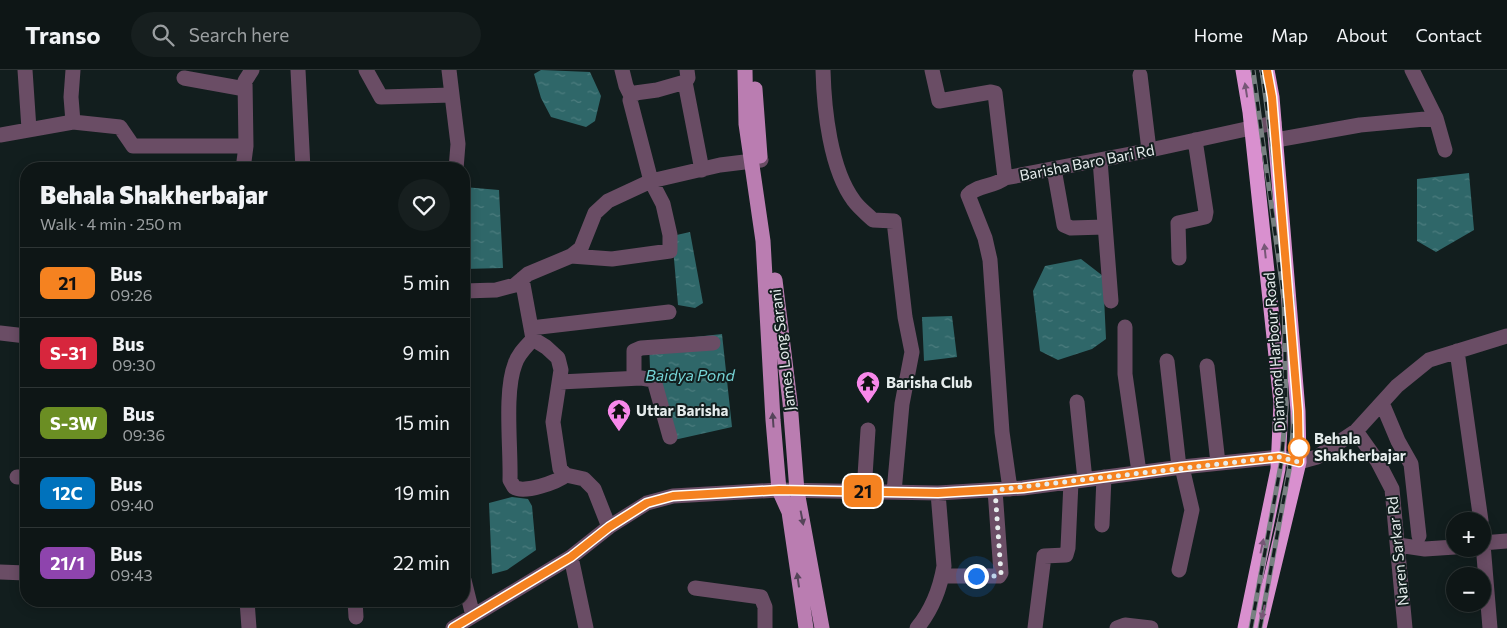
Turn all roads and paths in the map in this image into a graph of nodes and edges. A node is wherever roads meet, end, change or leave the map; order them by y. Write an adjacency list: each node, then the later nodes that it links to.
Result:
1 (25, 70): 25 (street)
2 (73, 70): 22 (street)
3 (252, 70): 18 (street)
4 (298, 70): 35 (street)
5 (366, 70): 19 (street)
6 (448, 70): 19 (street)
7 (622, 70): 20 (street)
8 (745, 70): 33 (main road)
9 (753, 70): 33 (main road, James Long Sarani)
10 (823, 70): 77 (street)
11 (932, 70): 39 (street, Barisha Baro Bari Rd)
12 (1243, 70): 24 (highway, Diamond Harbour Road, one-way to 12)
13 (1268, 70): 23 (highway, Diamond Harbour Road)
14 (1412, 70): 21 (street)
15 (1140, 75): 30 (street)
16 (686, 76): 20 (street); 38 (street)
17 (184, 78): 18 (street)
18 (245, 89): 29 (street)
19 (452, 95): 36 (street)
20 (632, 96): 40 (street)
21 (1436, 118): 28 (street); 31 (street)
22 (73, 122): 25 (street); 29 (street)
23 (1274, 123): 24 (street, Barisha Baro Bari Rd); 28 (highway, Diamond Harbour Road)
24 (1251, 127): 27 (street, Barisha Baro Bari Rd); 65 (highway, Diamond Harbour Road, one-way to 24)
25 (30, 129): 26 (street)
26 (0, 135)
27 (1195, 140): 30 (street, Barisha Baro Bari Rd); 44 (street)
28 (1276, 140): 66 (highway, Diamond Harbour Road)
29 (246, 146): 34 (street)
30 (1148, 150): 32 (street, Barisha Baro Bari Rd)
31 (1445, 150)
32 (1100, 160): 37 (street, Barisha Baro Bari Rd); 42 (street)
33 (756, 161): 38 (street); 41 (main road, James Long Sarani)
34 (244, 162)
35 (303, 162)
36 (457, 162)
37 (1054, 169): 39 (street, Barisha Baro Bari Rd); 42 (street)
38 (702, 170): 40 (street)
39 (1004, 178): 74 (street)
40 (651, 181): 43 (street); 43 (street)
41 (761, 201): 73 (main road, one-way to 41); 75 (main road, James Long Sarani)
42 (1105, 226): 47 (street)
43 (572, 256): 45 (street)
44 (1179, 258)
45 (522, 279): 46 (street); 51 (street)
46 (470, 292)
47 (1111, 301)
48 (670, 312): 51 (street)
49 (1125, 326): 69 (street)
50 (0, 333): 52 (street)
51 (532, 333): 59 (street); 70 (street)
52 (20, 335)
53 (1507, 336): 55 (street)
54 (713, 343): 58 (street)
55 (1457, 351): 61 (street); 79 (street)
56 (1167, 362): 68 (street)
57 (1207, 366): 67 (street)
58 (634, 378): 59 (street); 64 (street)
59 (560, 382): 70 (street)
60 (1077, 402): 72 (street)
61 (1382, 403): 63 (street); 82 (street)
62 (868, 430): 76 (street)
63 (1356, 431): 66 (street); 85 (street, Naren Sarkar Rd)
64 (670, 437)
65 (1279, 457): 66 (street); 67 (street); 92 (highway, Diamond Harbour Road, one-way to 65)
66 (1299, 462): 94 (highway, Diamond Harbour Road)
67 (1218, 463): 68 (street)
68 (1181, 467): 69 (street); 89 (street)
69 (1139, 472): 71 (street)
70 (566, 475): 81 (street)
71 (1104, 477): 72 (street); 80 (street)
72 (1078, 481): 74 (street); 108 (street)
73 (779, 490): 75 (street); 81 (street); 106 (main road, one-way to 73)
74 (1002, 490): 78 (street); 93 (street)
75 (797, 491): 76 (street); 107 (main road, James Long Sarani, one-way to 107)
76 (864, 492): 77 (street)
77 (894, 492): 78 (street)
78 (938, 493): 93 (street)
79 (1480, 512)
80 (1102, 525)
81 (609, 527): 87 (street)
82 (1419, 536)
83 (1491, 540): 84 (street)
84 (1507, 542)
85 (1398, 545): 86 (street); 113 (street, Naren Sarkar Rd)
86 (1446, 547)
87 (571, 557): 99 (street); 104 (street)
88 (1484, 557): 114 (street)
89 (1179, 570)
90 (0, 572): 91 (street)
91 (20, 573)
92 (1256, 573): 94 (highway); 111 (highway, Diamond Harbour Road)
93 (942, 576): 101 (street)
94 (1272, 576): 112 (highway, Diamond Harbour Road, one-way to 112)
95 (695, 588): 105 (street)
96 (470, 604): 99 (street)
97 (248, 607): 102 (street)
98 (355, 607): 100 (street)
99 (473, 616): 103 (street)
100 (356, 617)
101 (923, 625)
102 (249, 628)
103 (453, 628)
104 (586, 628)
105 (765, 628)
106 (806, 628)
107 (822, 628)
108 (1035, 628)
109 (1117, 628): 110 (street)
110 (1152, 628)
111 (1245, 628)
112 (1259, 628)
113 (1406, 628)
114 (1490, 628)

